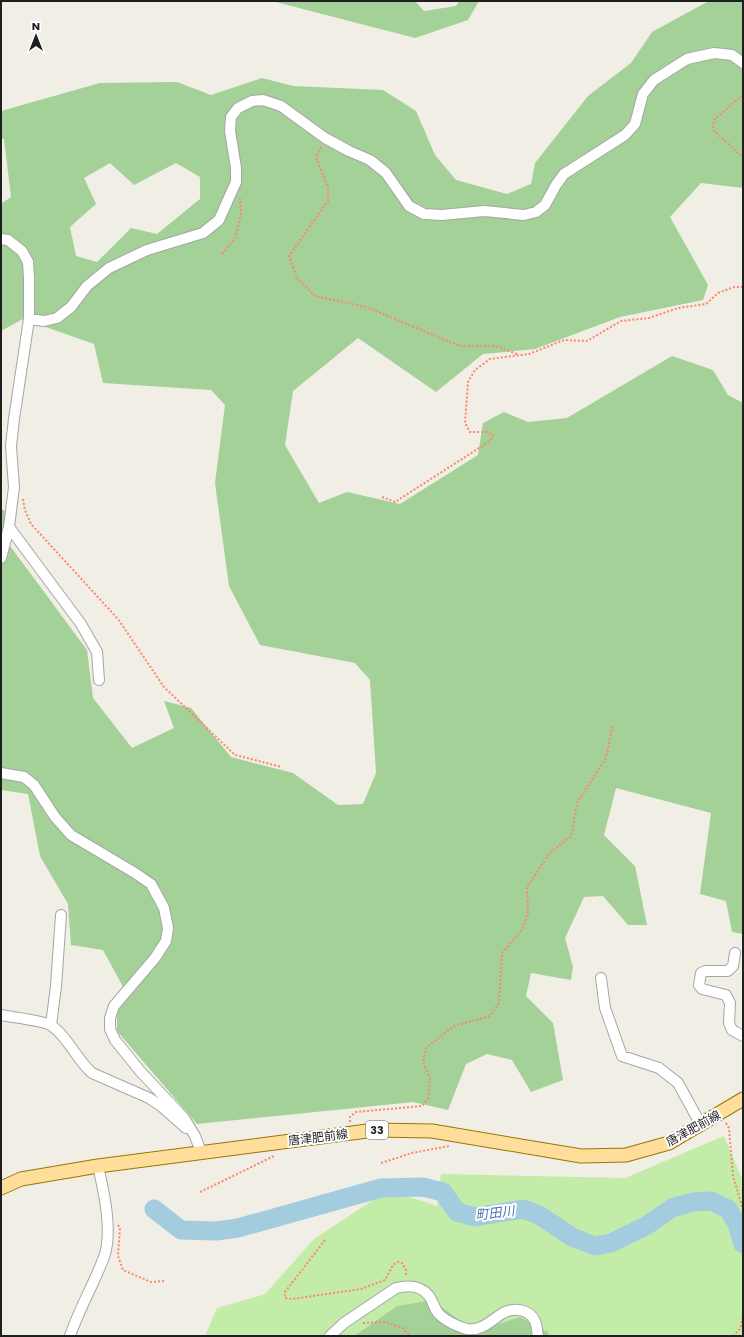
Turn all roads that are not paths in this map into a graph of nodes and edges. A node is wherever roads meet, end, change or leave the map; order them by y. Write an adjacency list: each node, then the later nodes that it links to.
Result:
1 (743, 63): 3 (street)
2 (1, 239): 3 (street)
3 (30, 319): 4 (street)
4 (9, 527): 5 (street); 6 (street)
5 (1, 558)
6 (99, 680)
7 (1, 773): 16 (street)
8 (61, 915): 12 (street)
9 (735, 953): 13 (street)
10 (600, 978): 15 (street)
11 (1, 1014): 12 (street)
12 (51, 1025): 16 (street)
13 (743, 1036)
14 (743, 1099): 15 (main road, 唐津肥前線 / 33)
15 (701, 1125): 17 (main road, 唐津肥前線 / 33)
16 (195, 1136): 17 (street)
17 (201, 1152): 18 (main road, 唐津肥前線 / 33)
18 (98, 1166): 19 (main road, 唐津肥前線 / 33); 20 (street)
19 (1, 1188)
20 (70, 1336)
21 (330, 1336): 22 (street)
22 (538, 1336)

